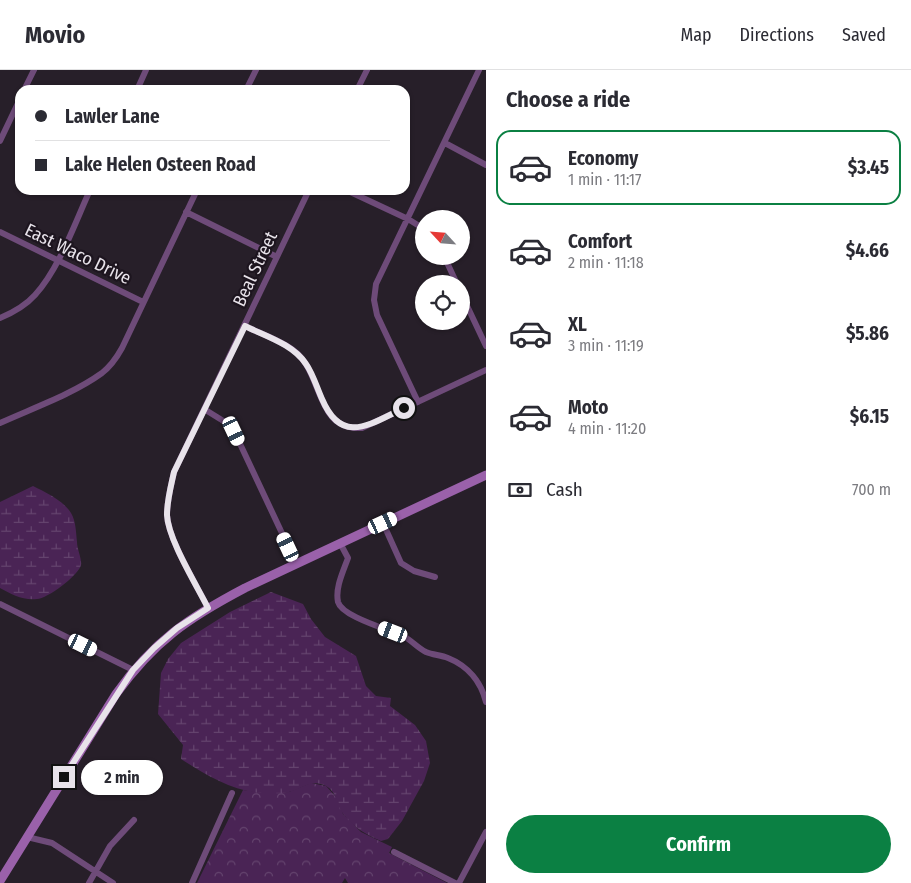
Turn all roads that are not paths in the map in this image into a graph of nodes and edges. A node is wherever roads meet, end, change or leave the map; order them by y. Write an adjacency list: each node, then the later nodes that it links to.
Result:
1 (34, 70): 6 (street)
2 (146, 70): 7 (street)
3 (256, 70): 8 (street)
4 (367, 70): 9 (street)
5 (479, 70): 12 (street)
6 (26, 85)
7 (139, 85)
8 (248, 85)
9 (360, 85)
10 (15, 110): 11 (street)
11 (0, 141)
12 (445, 143): 13 (street); 19 (street)
13 (486, 165)
14 (88, 195): 23 (street)
15 (194, 195): 18 (street)
16 (307, 195): 22 (street, Beal Street)
17 (357, 195): 19 (street)
18 (186, 212): 22 (street); 24 (street)
19 (408, 219): 20 (street); 30 (street)
20 (415, 223)
21 (0, 232): 23 (street, East Waco Drive)
22 (277, 257): 27 (street, Beal Street)
23 (58, 260): 24 (street, East Waco Drive); 26 (street)
24 (143, 302): 32 (street)
25 (470, 312): 28 (street)
26 (0, 318)
27 (245, 326): 30 (street); 31 (street, Beal Street)
28 (486, 346)
29 (486, 370): 30 (street)
30 (418, 402)
31 (204, 409): 36 (street); 39 (street, Beal Street)
32 (0, 423)
33 (486, 475): 34 (street)
34 (383, 523): 35 (street); 37 (street)
35 (340, 543): 36 (street); 41 (street)
36 (296, 563): 39 (street)
37 (435, 577)
38 (0, 604): 40 (street)
39 (208, 608): 40 (street)
40 (133, 670): 45 (street)
41 (486, 702)
42 (232, 793): 51 (street)
43 (134, 820): 47 (street)
44 (486, 832): 53 (street)
45 (27, 838): 47 (street); 48 (street)
46 (394, 852): 52 (street)
47 (96, 870): 49 (street); 50 (street)
48 (0, 881)
49 (89, 883)
50 (113, 883)
51 (192, 883)
52 (455, 883)
53 (459, 883)

